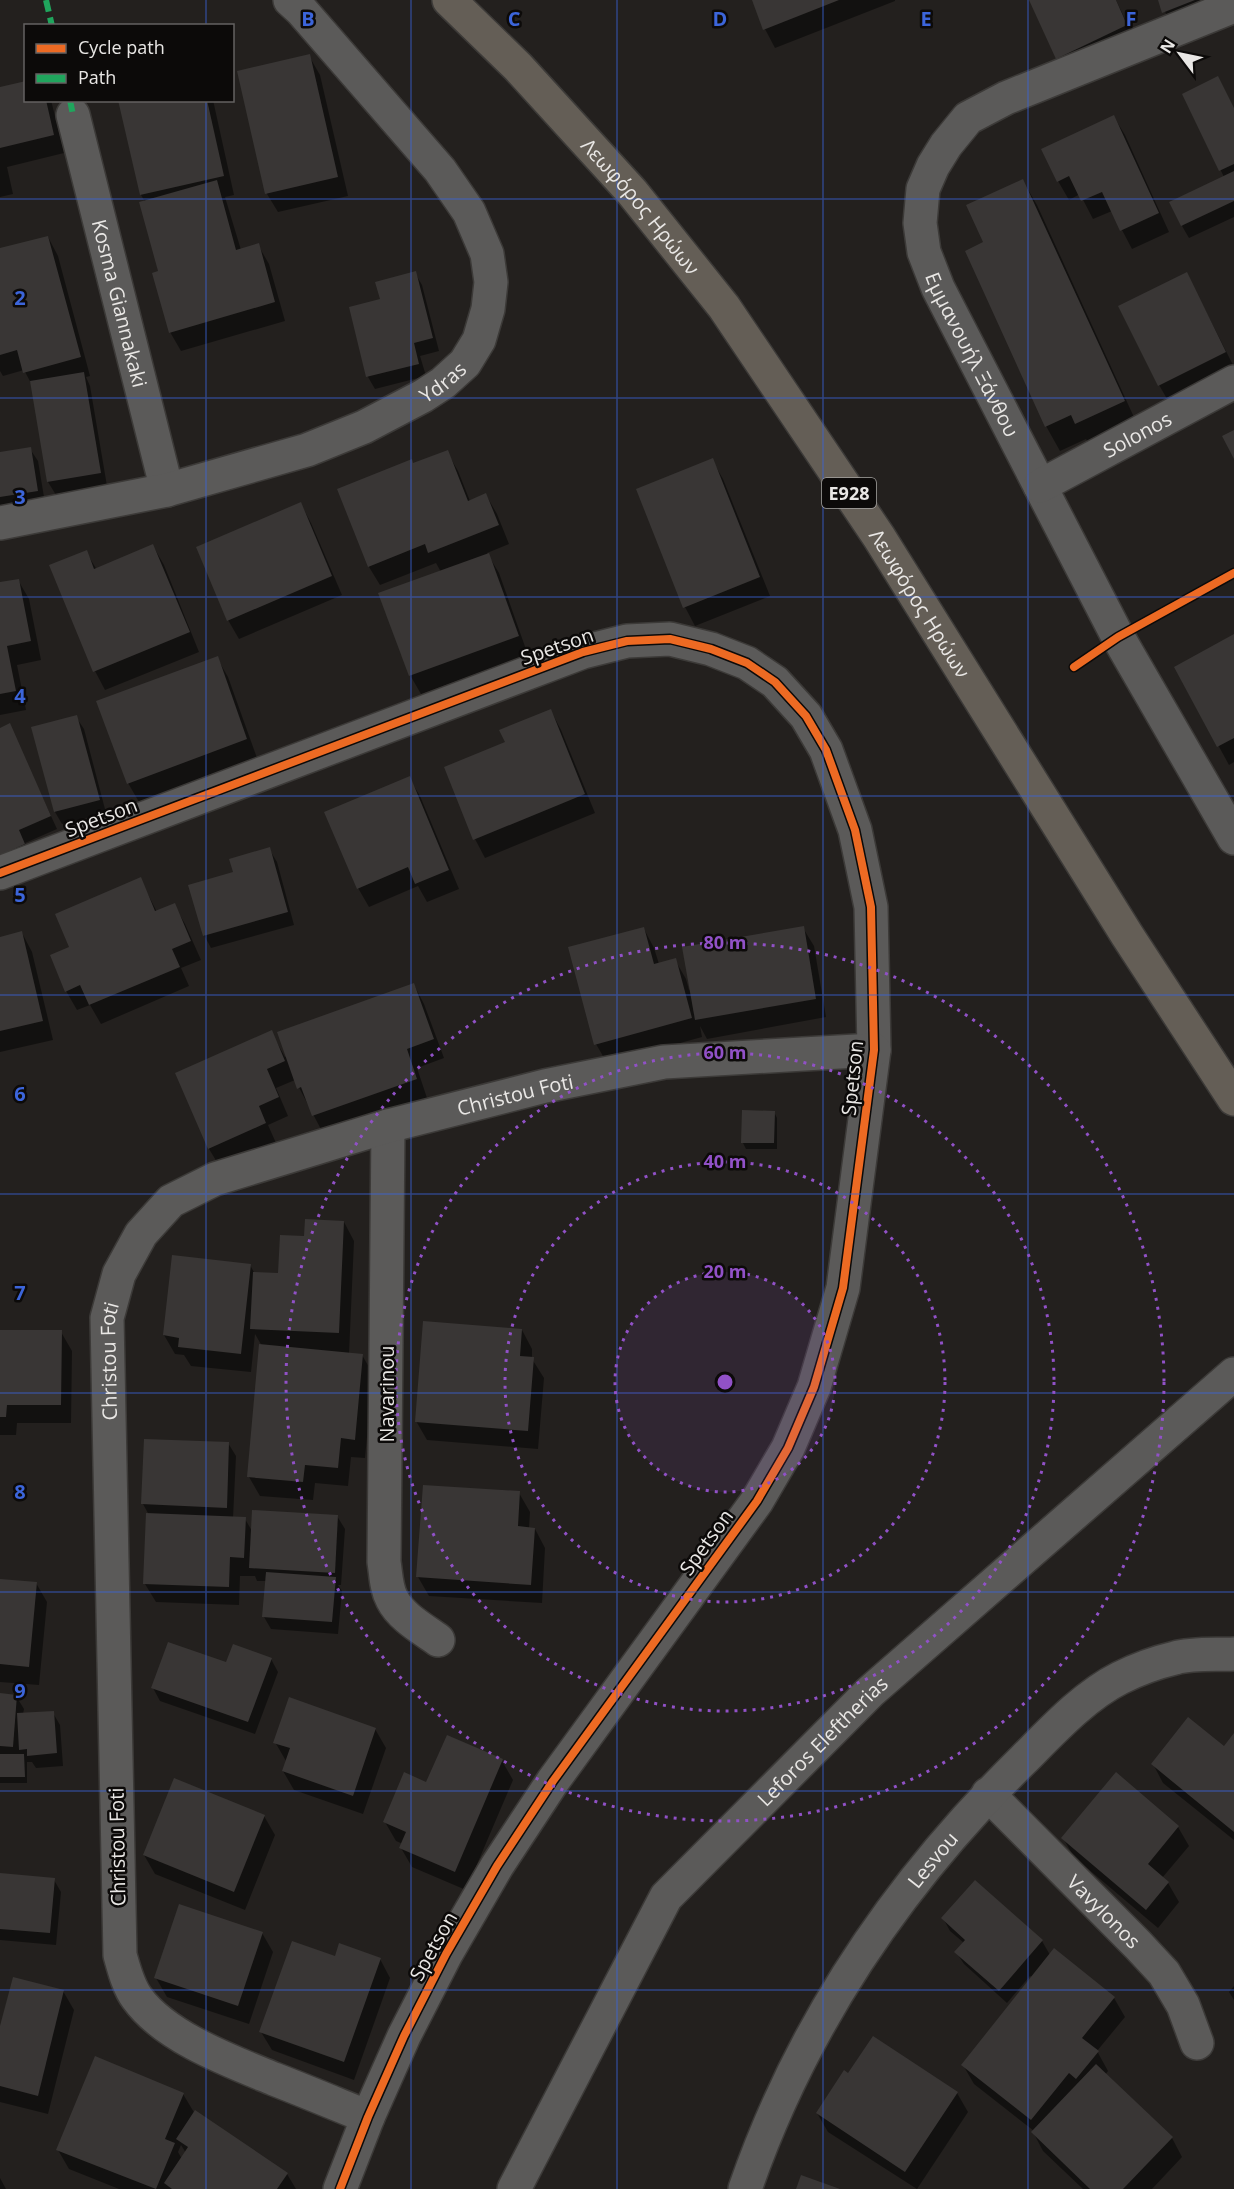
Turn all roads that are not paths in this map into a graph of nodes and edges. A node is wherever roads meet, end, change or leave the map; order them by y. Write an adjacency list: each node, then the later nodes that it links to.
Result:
1 (290, 0): 7 (street, Ydras)
2 (449, 0): 13 (main road, Λεωφόρος Ηρώων / E928)
3 (1234, 6): 6 (street, Εμμανουήλ Ξάνθου)
4 (73, 115): 7 (street, Kosma Giannakaki)
5 (1234, 382): 6 (street, Solonos)
6 (1040, 486): 9 (street, Εμμανουήλ Ξάνθου)
7 (167, 490): 8 (street, Ydras)
8 (0, 523)
9 (1222, 791): 10 (street, Εμμανουήλ Ξάνθου)
10 (1234, 838)
11 (0, 873): 12 (street, Spetson)
12 (874, 1050): 14 (street, Christou Foti); 20 (street, Spetson)
13 (1234, 1099)
14 (388, 1126): 16 (street, Navarinou); 20 (street, Christou Foti)
15 (1234, 1374): 22 (street, Leforos Eleftherias)
16 (438, 1640)
17 (1234, 1654): 18 (street, Lesvou)
18 (988, 1794): 19 (street, Vavylonos); 23 (street, Lesvou)
19 (1197, 2043)
20 (368, 2117): 21 (street, Spetson)
21 (340, 2189)
22 (514, 2189)
23 (745, 2189)

